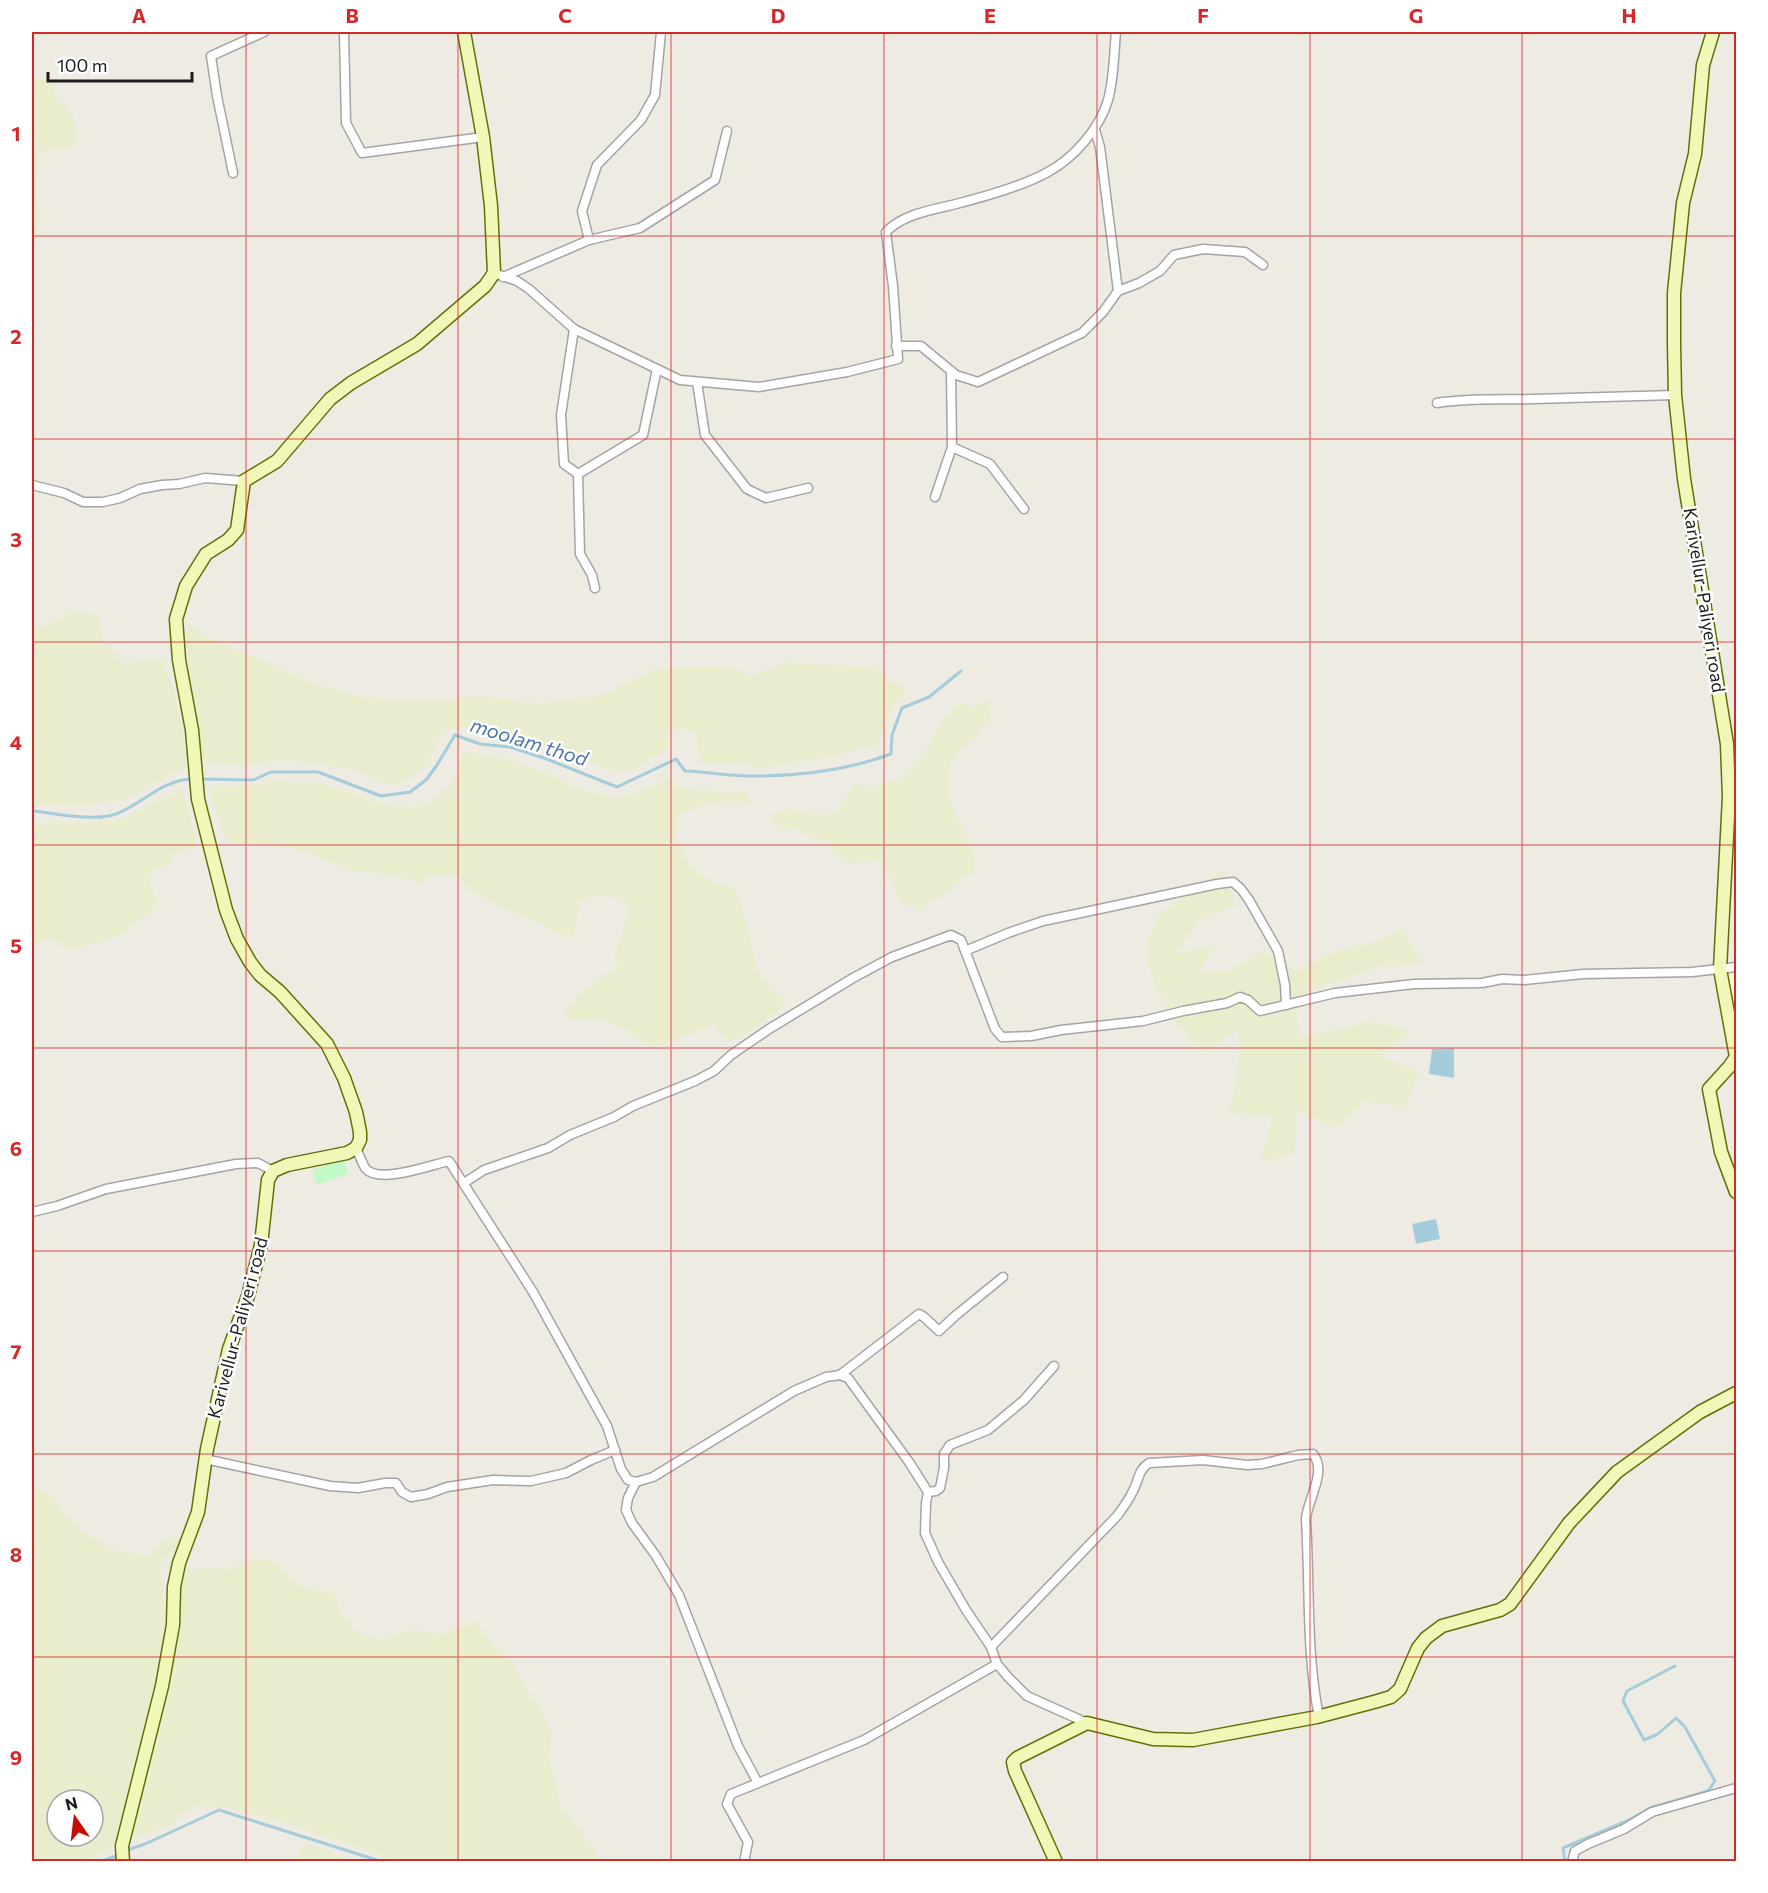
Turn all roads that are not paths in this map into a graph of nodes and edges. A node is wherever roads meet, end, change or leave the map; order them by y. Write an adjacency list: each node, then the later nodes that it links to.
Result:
1 (264, 32): 10 (street)
2 (344, 32): 9 (street)
3 (464, 32): 9 (main road)
4 (661, 32): 11 (street)
5 (1116, 32): 7 (street)
6 (1713, 32): 20 (main road, Karivellur-Paliyeri road)
7 (1095, 130): 14 (street); 16 (street)
8 (728, 131): 11 (street)
9 (483, 137): 13 (main road)
10 (233, 173)
11 (589, 240): 13 (street)
12 (1263, 265): 14 (street)
13 (498, 275): 15 (street); 24 (main road)
14 (1118, 291): 18 (street)
15 (574, 329): 17 (street); 23 (street)
16 (896, 346): 18 (street); 19 (street)
17 (657, 369): 19 (street); 23 (street)
18 (951, 371): 22 (street)
19 (697, 382): 26 (street)
20 (1675, 395): 21 (street); 32 (main road, Karivellur-Paliyeri road)
21 (1437, 403)
22 (952, 447): 27 (street); 28 (street)
23 (578, 474): 29 (street)
24 (244, 481): 25 (street); 34 (main road)
25 (32, 486)
26 (808, 488)
27 (935, 497)
28 (1024, 509)
29 (595, 588)
30 (965, 951): 33 (street); 33 (street); 36 (street)
31 (1737, 967): 32 (street)
32 (1720, 969): 33 (street); 37 (main road, Karivellur-Paliyeri road)
33 (1286, 1005)
34 (356, 1148): 35 (main road); 36 (street)
35 (273, 1171): 38 (street); 44 (main road, Karivellur-Paliyeri road)
36 (464, 1183): 43 (street)
37 (1737, 1192)
38 (32, 1212)
39 (1003, 1277): 41 (street)
40 (1054, 1366): 46 (street)
41 (840, 1375): 45 (street); 46 (street)
42 (1737, 1393): 49 (main road)
43 (615, 1450): 44 (street); 45 (street)
44 (205, 1459): 53 (main road, Karivellur-Paliyeri road)
45 (636, 1482): 51 (street)
46 (928, 1492): 47 (street)
47 (991, 1647): 48 (street); 49 (street)
48 (997, 1664): 50 (street); 51 (street)
49 (1319, 1717): 50 (main road)
50 (1087, 1723): 55 (main road)
51 (758, 1783): 54 (street)
52 (1737, 1788): 56 (street)
53 (123, 1862)
54 (744, 1862)
55 (1056, 1862)
56 (1572, 1862)

